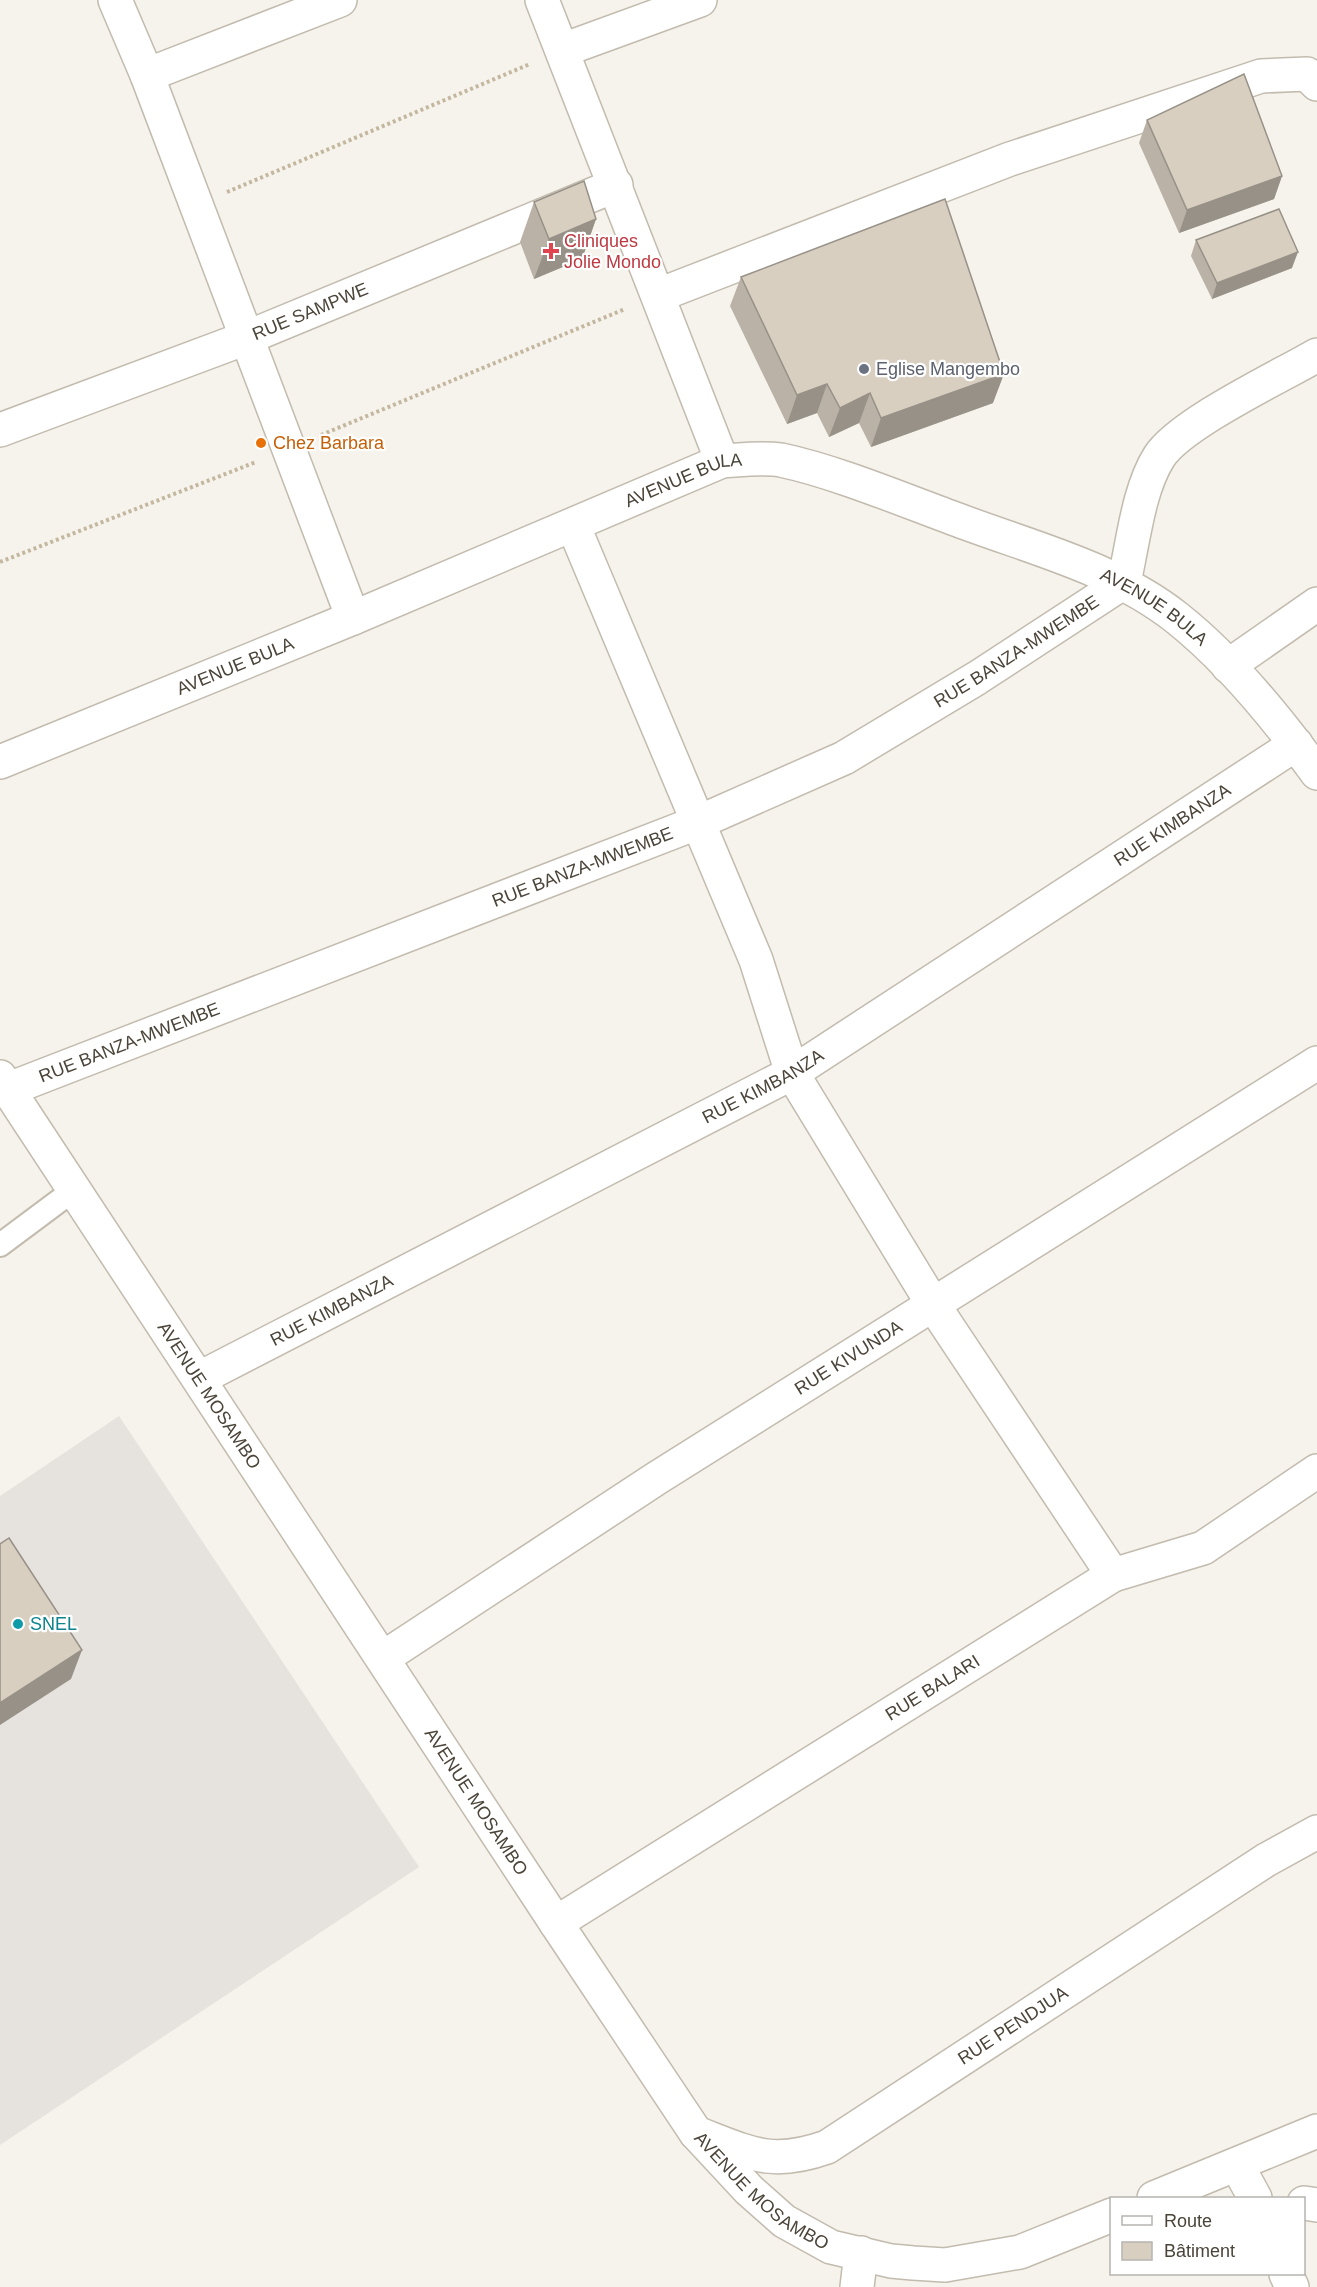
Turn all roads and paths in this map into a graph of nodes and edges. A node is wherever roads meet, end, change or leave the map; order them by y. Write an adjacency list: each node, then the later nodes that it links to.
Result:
1 (115, 0): 6 (street)
2 (340, 0): 6 (street)
3 (542, 0): 5 (street)
4 (700, 0): 5 (street)
5 (563, 50): 8 (street); 9 (path)
6 (147, 75): 9 (street)
7 (1317, 84): 10 (street)
8 (616, 185): 10 (street); 11 (street, RUE SAMPWE)
9 (196, 205): 11 (street)
10 (658, 295): 14 (path); 15 (street)
11 (246, 338): 13 (street, RUE SAMPWE); 14 (street)
12 (1317, 355): 18 (street)
13 (0, 430)
14 (288, 449): 17 (path); 20 (street)
15 (722, 461): 16 (street, AVENUE BULA); 18 (street, AVENUE BULA)
16 (573, 525): 20 (street, AVENUE BULA); 25 (street)
17 (0, 562)
18 (1124, 582): 21 (street, AVENUE BULA); 25 (street, RUE BANZA-MWEMBE)
19 (1317, 604): 21 (street)
20 (353, 618): 23 (street, AVENUE BULA)
21 (1228, 666): 22 (street, AVENUE BULA)
22 (1296, 744): 24 (street, AVENUE BULA); 27 (street, RUE KIMBANZA)
23 (0, 762)
24 (1317, 773)
25 (699, 822): 27 (street); 28 (street, RUE BANZA-MWEMBE)
26 (1317, 1063): 31 (street, RUE KIVUNDA)
27 (792, 1073): 31 (street); 32 (street, RUE KIMBANZA)
28 (4, 1083): 29 (street, AVENUE MOSAMBO)
29 (75, 1190): 30 (lane); 32 (street, AVENUE MOSAMBO)
30 (0, 1245)
31 (934, 1306): 34 (street); 35 (street, RUE KIVUNDA)
32 (200, 1378): 35 (street, AVENUE MOSAMBO)
33 (1317, 1471): 34 (street, RUE BALARI)
34 (1113, 1575): 37 (street, RUE BALARI)
35 (383, 1658): 37 (street, AVENUE MOSAMBO)
36 (1317, 1832): 39 (street, RUE PENDJUA)
37 (556, 1923): 39 (street, AVENUE MOSAMBO)
38 (1317, 2131): 40 (street)
39 (696, 2133): 44 (street, AVENUE MOSAMBO)
40 (1237, 2165): 41 (street); 42 (street)
41 (1159, 2197)
42 (1262, 2197)
43 (1110, 2216): 44 (street, AVENUE MOSAMBO)
44 (861, 2253): 45 (street)
45 (857, 2287)

